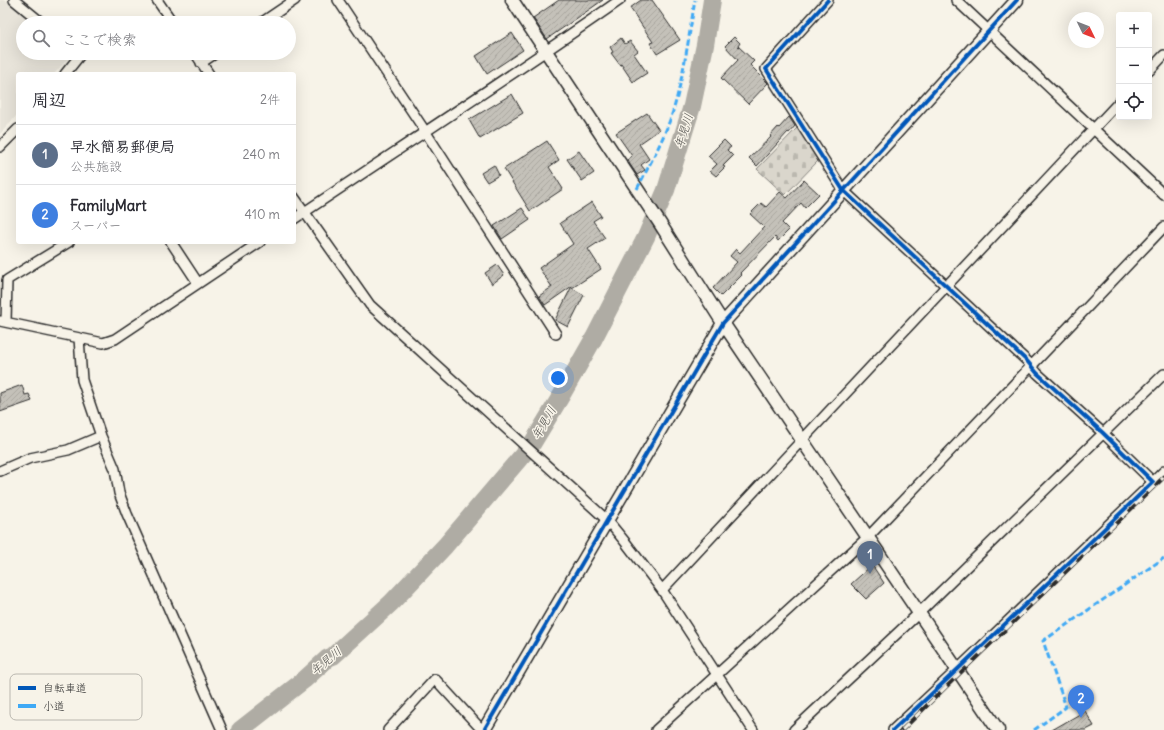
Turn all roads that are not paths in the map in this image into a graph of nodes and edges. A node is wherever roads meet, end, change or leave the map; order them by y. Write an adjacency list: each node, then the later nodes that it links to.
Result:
1 (14, 0): 10 (street)
2 (157, 0): 11 (street)
3 (295, 0): 12 (street)
4 (338, 0): 26 (street)
5 (512, 0): 14 (street)
6 (620, 0): 14 (street)
7 (828, 0): 28 (street)
8 (956, 0): 13 (street)
9 (1016, 0): 13 (street)
10 (33, 16)
11 (168, 16)
12 (271, 16)
13 (989, 30): 24 (street); 28 (street)
14 (545, 52): 26 (street); 40 (street)
15 (1164, 56): 20 (street)
16 (76, 60): 21 (street)
17 (199, 60): 19 (street)
18 (206, 60): 19 (street)
19 (201, 63): 22 (street)
20 (1152, 68)
21 (67, 72)
22 (208, 72)
23 (1116, 105): 24 (street)
24 (1093, 128): 29 (street); 38 (street)
25 (16, 131): 27 (street)
26 (425, 131): 31 (street); 41 (street)
27 (0, 147)
28 (843, 190): 38 (street); 40 (street)
29 (1164, 195)
30 (296, 200): 31 (street)
31 (304, 212): 32 (street); 51 (street)
32 (296, 218)
33 (1164, 227): 43 (street)
34 (66, 244): 39 (street)
35 (172, 244): 37 (street)
36 (257, 244): 37 (street)
37 (198, 283): 42 (street)
38 (946, 285): 43 (street); 47 (street)
39 (3, 322): 42 (street)
40 (723, 323): 47 (street); 51 (street)
41 (556, 334)
42 (79, 338): 46 (street)
43 (1031, 366): 45 (street); 52 (street)
44 (1164, 374): 45 (street)
45 (1103, 433): 50 (street); 54 (street)
46 (101, 436): 48 (street); 57 (street)
47 (802, 440): 52 (street); 53 (street)
48 (0, 471)
49 (1164, 471): 50 (street)
50 (1153, 482): 55 (street)
51 (608, 521): 53 (street); 59 (street)
52 (868, 538): 54 (street); 56 (street)
53 (662, 590): 56 (street)
54 (919, 613): 55 (street); 62 (street)
55 (958, 669): 63 (street); 64 (street)
56 (717, 675): 60 (street); 61 (street)
57 (221, 728)
58 (388, 730): 59 (street)
59 (483, 730)
60 (656, 730)
61 (753, 730)
62 (794, 730)
63 (892, 730)
64 (998, 730)

